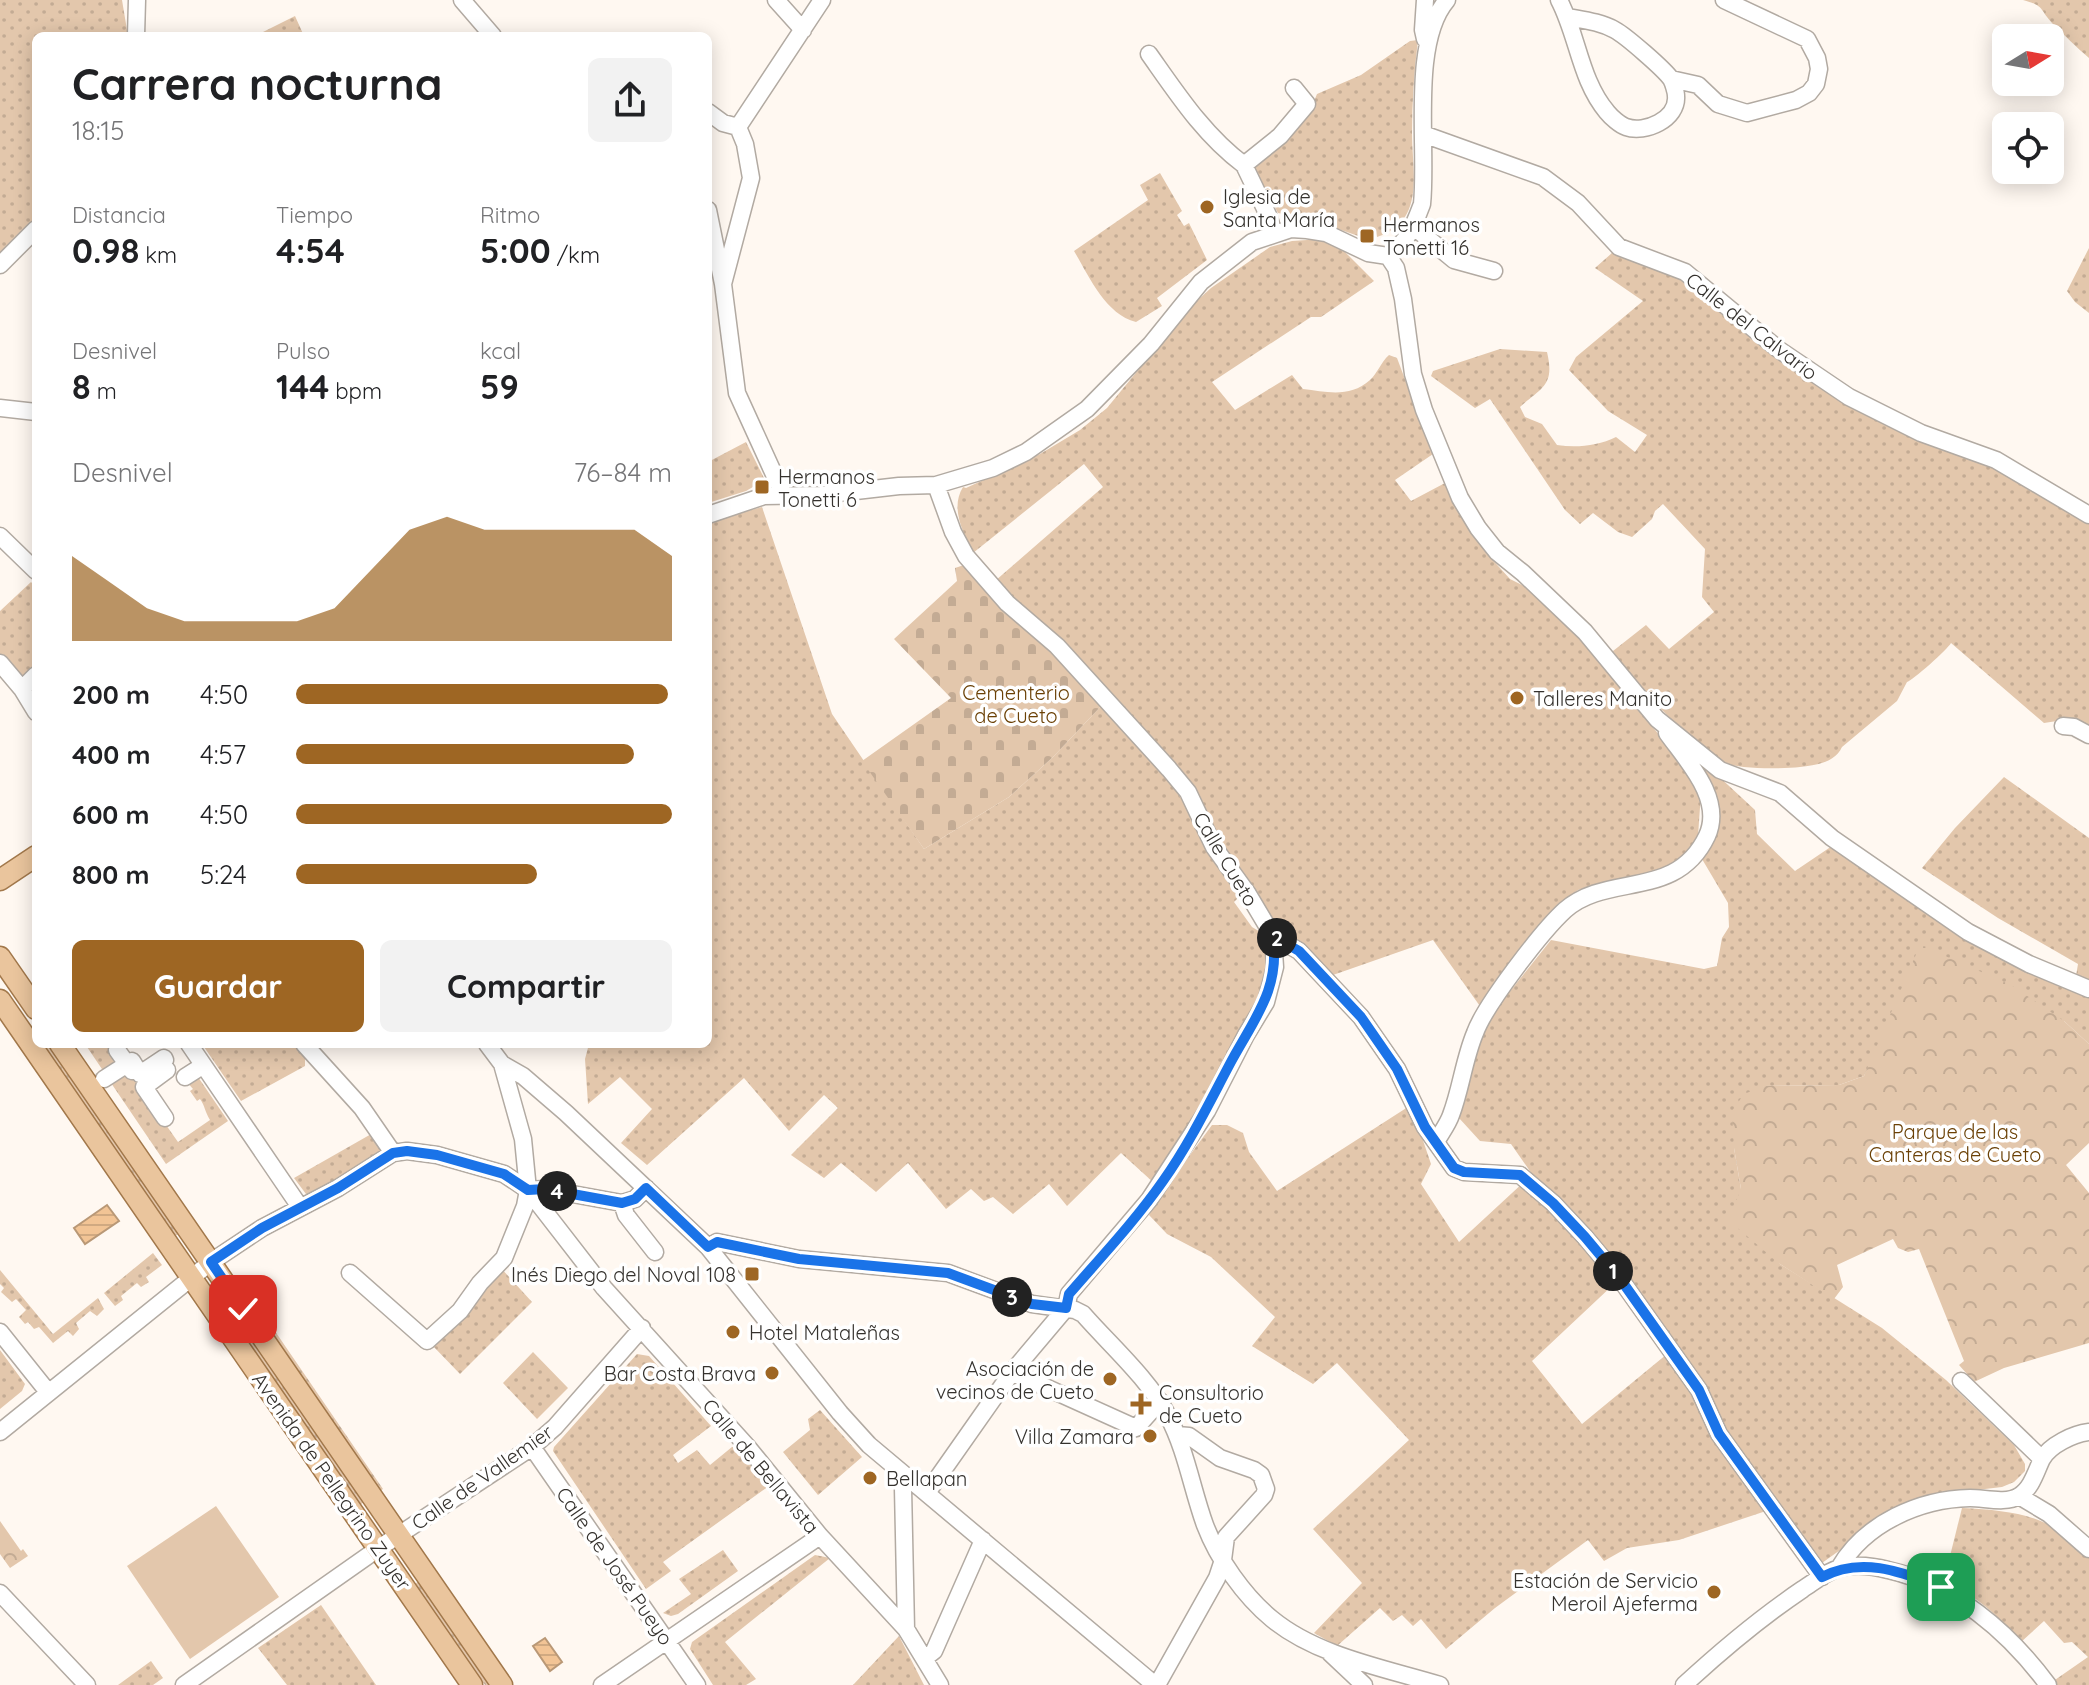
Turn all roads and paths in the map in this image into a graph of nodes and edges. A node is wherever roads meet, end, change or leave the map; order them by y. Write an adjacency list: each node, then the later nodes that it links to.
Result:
1 (137, 0): 11 (street)
2 (462, 0): 12 (street)
3 (776, 0): 10 (street)
4 (822, 0): 10 (street)
5 (1425, 0): 13 (street)
6 (1447, 0): 13 (street)
7 (1559, 0): 9 (street)
8 (1724, 0): 15 (street)
9 (1568, 17): 15 (street); 15 (street)
10 (803, 30): 18 (street)
11 (136, 32)
12 (490, 32)
13 (1427, 48): 19 (street)
14 (1149, 54): 20 (street)
15 (1671, 79)
16 (1294, 88): 20 (street)
17 (712, 115): 18 (street)
18 (738, 127): 28 (street)
19 (1423, 134): 21 (street); 34 (street, Calle del Calvario)
20 (1244, 165): 24 (street)
21 (1414, 227): 25 (street); 27 (street)
22 (712, 230): 28 (street)
23 (32, 233): 26 (street)
24 (1274, 233): 25 (street); 31 (street)
25 (1388, 256): 41 (street)
26 (0, 265)
27 (1494, 271)
28 (723, 284): 32 (street)
29 (0, 408): 30 (street)
30 (32, 412)
31 (936, 485): 32 (street); 46 (street, Calle Cueto)
32 (783, 494): 33 (street)
33 (712, 514)
34 (2089, 515)
35 (0, 536): 36 (street)
36 (32, 567)
37 (0, 663): 39 (street)
38 (32, 679): 39 (street)
39 (22, 689): 40 (street)
40 (32, 705)
41 (1657, 719): 48 (street); 62 (street)
42 (2063, 726): 43 (street)
43 (2089, 735)
44 (32, 859): 45 (main road)
45 (0, 880)
46 (1273, 936): 62 (street); 73 (street)
47 (0, 957): 50 (main road)
48 (2089, 989)
49 (0, 1000): 51 (main road, Avenida de Pellegrino Zuyer)
50 (32, 1003)
51 (32, 1046)
52 (33, 1048): 72 (main road, Avenida de Pellegrino Zuyer)
53 (63, 1048): 70 (main road, Avenida de Pellegrino Zuyer)
54 (192, 1048): 67 (street)
55 (308, 1048): 63 (street)
56 (490, 1048): 59 (street)
57 (117, 1050): 58 (street)
58 (127, 1064): 60 (street); 61 (street)
59 (502, 1064): 64 (street); 65 (street)
60 (104, 1079)
61 (165, 1118)
62 (1436, 1142): 95 (street)
63 (393, 1153): 65 (street, Calle de Bellavista); 67 (street)
64 (646, 1188): 66 (street); 68 (street)
65 (528, 1190): 66 (street); 71 (street); 74 (street, Calle de Bellavista)
66 (622, 1203): 69 (street)
67 (300, 1207): 70 (street)
68 (708, 1247): 73 (street); 85 (street)
69 (655, 1252)
70 (211, 1262): 72 (street); 88 (main road, Avenida de Pellegrino Zuyer)
71 (350, 1273)
72 (192, 1277): 78 (street); 91 (main road, Avenida de Pellegrino Zuyer)
73 (1066, 1308): 76 (street); 79 (street)
74 (642, 1328): 83 (street, Calle de Vallemier); 89 (street, Calle de Bellavista)
75 (0, 1332): 78 (street)
76 (1012, 1372): 79 (street); 86 (street)
77 (1961, 1381): 84 (street)
78 (48, 1392): 80 (street)
79 (1160, 1401): 82 (street)
80 (0, 1432)
81 (2089, 1432): 84 (street)
82 (1177, 1435): 93 (street); 93 (street)
83 (532, 1447): 88 (street, Calle de Vallemier); 98 (street, Calle de José Pueyo)
84 (2042, 1459): 87 (street)
85 (909, 1478): 86 (street); 97 (street)
86 (927, 1493): 90 (street)
87 (2019, 1496): 92 (street); 94 (street)
88 (399, 1536): 91 (street, Calle de Vallemier); 104 (main road, Avenida de Pellegrino Zuyer)
89 (820, 1536): 97 (street, Calle de Bellavista); 98 (street)
90 (983, 1540): 100 (street); 108 (street)
91 (379, 1548): 102 (street, Calle de Vallemier); 103 (main road, Avenida de Pellegrino Zuyer)
92 (2089, 1549)
93 (1223, 1560): 99 (street); 108 (street)
94 (1839, 1568): 95 (street); 112 (street)
95 (1822, 1577): 111 (street)
96 (0, 1593): 101 (street)
97 (906, 1629): 100 (street, Calle de Bellavista)
98 (668, 1641): 105 (street); 106 (street, Calle de José Pueyo)
99 (1329, 1652): 109 (street); 110 (street)
100 (925, 1658): 107 (street, Calle de Bellavista)
101 (87, 1685)
102 (184, 1685)
103 (472, 1685)
104 (502, 1685)
105 (602, 1685)
106 (697, 1685)
107 (940, 1685)
108 (1156, 1685)
109 (1364, 1685)
110 (1440, 1685)
111 (1684, 1685)
112 (2048, 1685)

